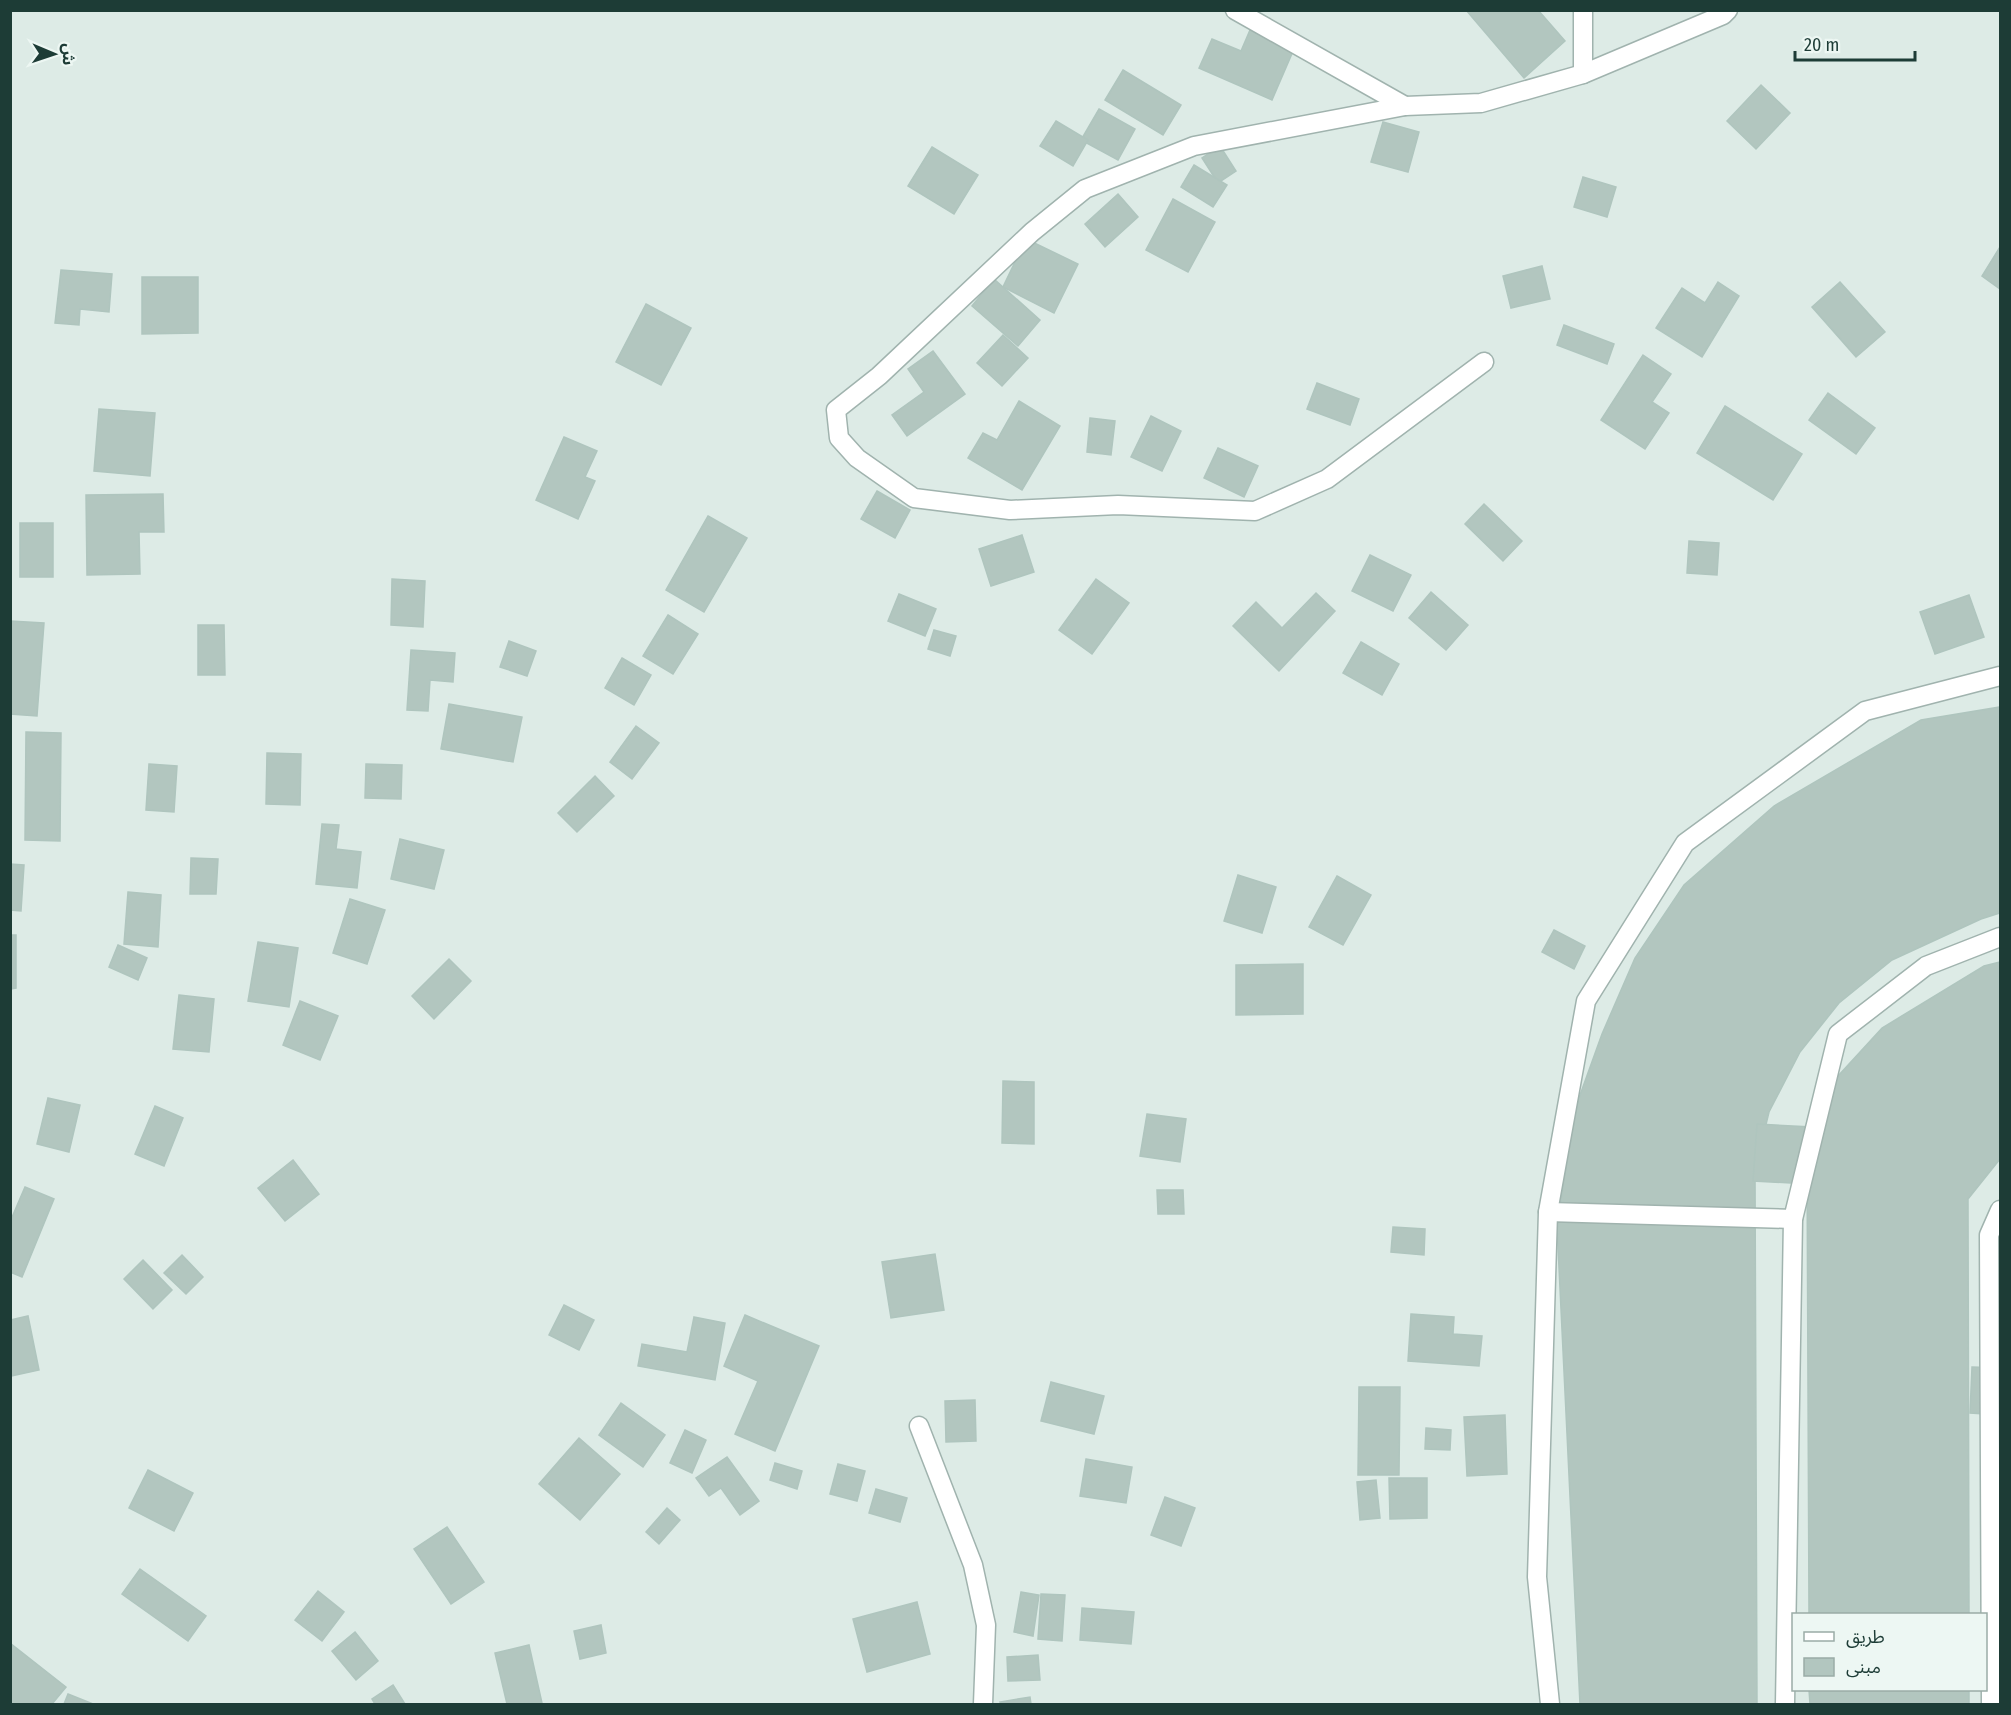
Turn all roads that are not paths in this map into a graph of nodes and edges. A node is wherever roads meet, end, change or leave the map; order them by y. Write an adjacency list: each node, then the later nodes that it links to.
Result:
1 (1235, 10): 5 (street)
2 (1583, 10): 4 (street)
3 (1728, 10): 4 (street)
4 (1583, 74): 5 (street)
5 (1405, 106): 6 (street)
6 (1484, 362)
7 (2001, 676): 10 (street)
8 (2001, 938): 11 (street)
9 (2001, 1210): 16 (street)
10 (1548, 1212): 11 (street); 14 (street)
11 (1793, 1219): 15 (street)
12 (919, 1426): 13 (street)
13 (983, 1704)
14 (1550, 1704)
15 (1785, 1704)
16 (1991, 1704)

